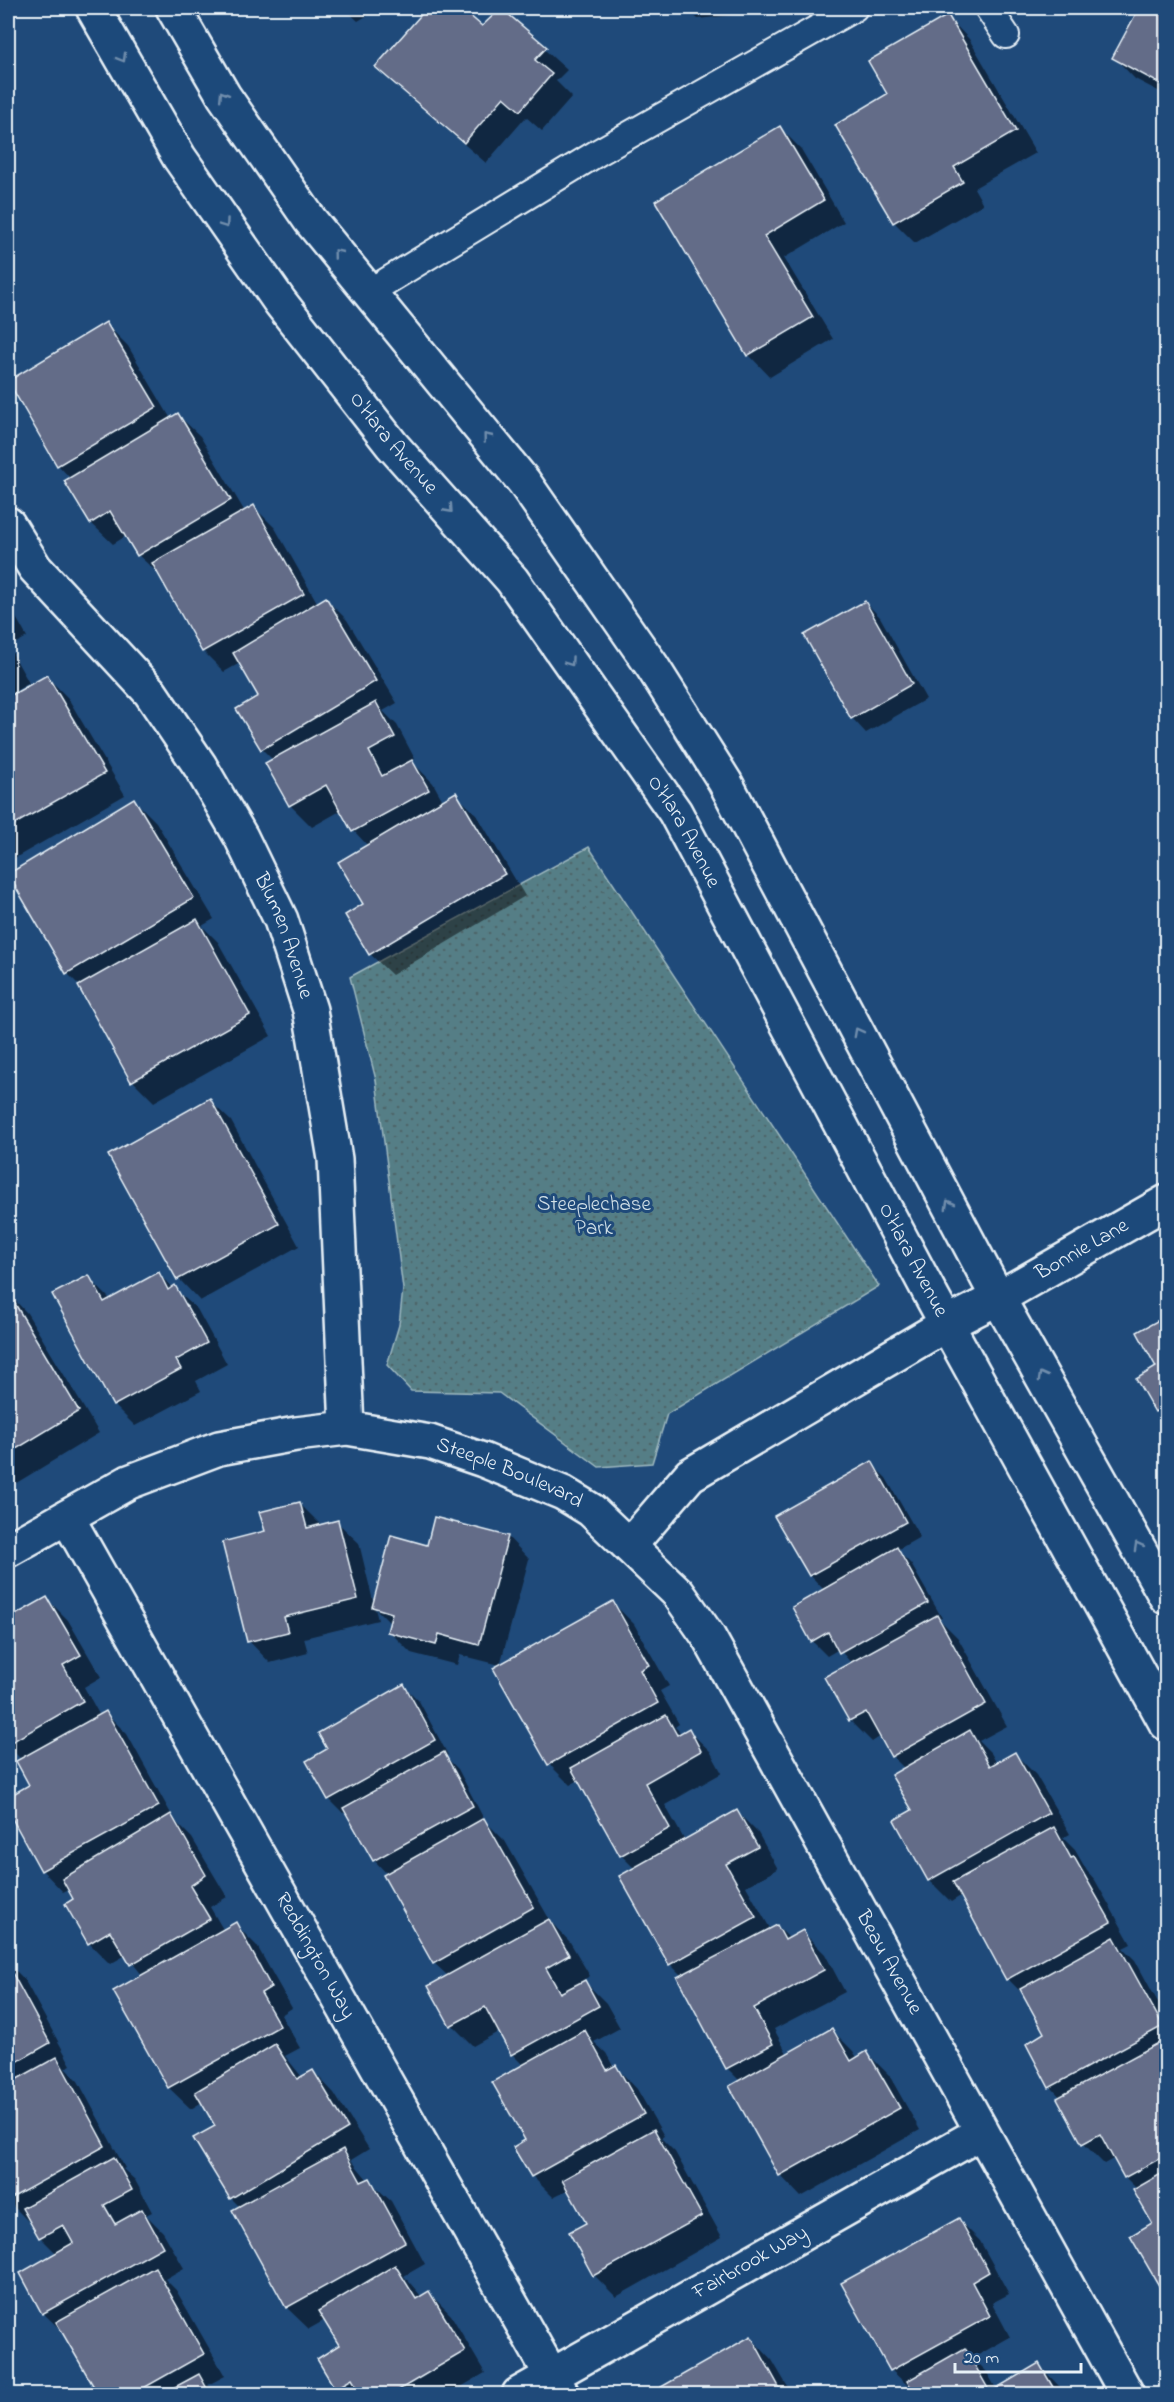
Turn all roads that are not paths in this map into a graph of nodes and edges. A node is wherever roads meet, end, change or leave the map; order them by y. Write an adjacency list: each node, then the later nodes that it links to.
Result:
1 (93, 8): 10 (street, O'Hara Avenue, one-way to 10)
2 (173, 8): 6 (street, one-way to 2)
3 (854, 8): 6 (lane)
4 (988, 8): 5 (lane)
5 (1006, 35)
6 (369, 292): 9 (street, one-way to 6)
7 (8, 524): 11 (street, Blumen Avenue)
8 (1167, 1202): 9 (street, Bonnie Lane)
9 (998, 1298): 10 (street, Bonnie Lane); 15 (street, one-way to 9)
10 (947, 1324): 13 (street); 16 (street, O'Hara Avenue)
11 (347, 1428): 12 (street, Steeple Boulevard); 13 (street, Steeple Boulevard)
12 (67, 1517): 14 (street, Steeple Boulevard); 18 (street, Reddington Way)
13 (629, 1546): 17 (street, Beau Avenue)
14 (8, 1550)
15 (1167, 1597)
16 (1167, 1723)
17 (980, 2133): 18 (street, Fairbrook Way); 20 (street, Beau Avenue)
18 (557, 2385): 19 (street, Fairbrook Way)
19 (519, 2394)
20 (1126, 2394)

